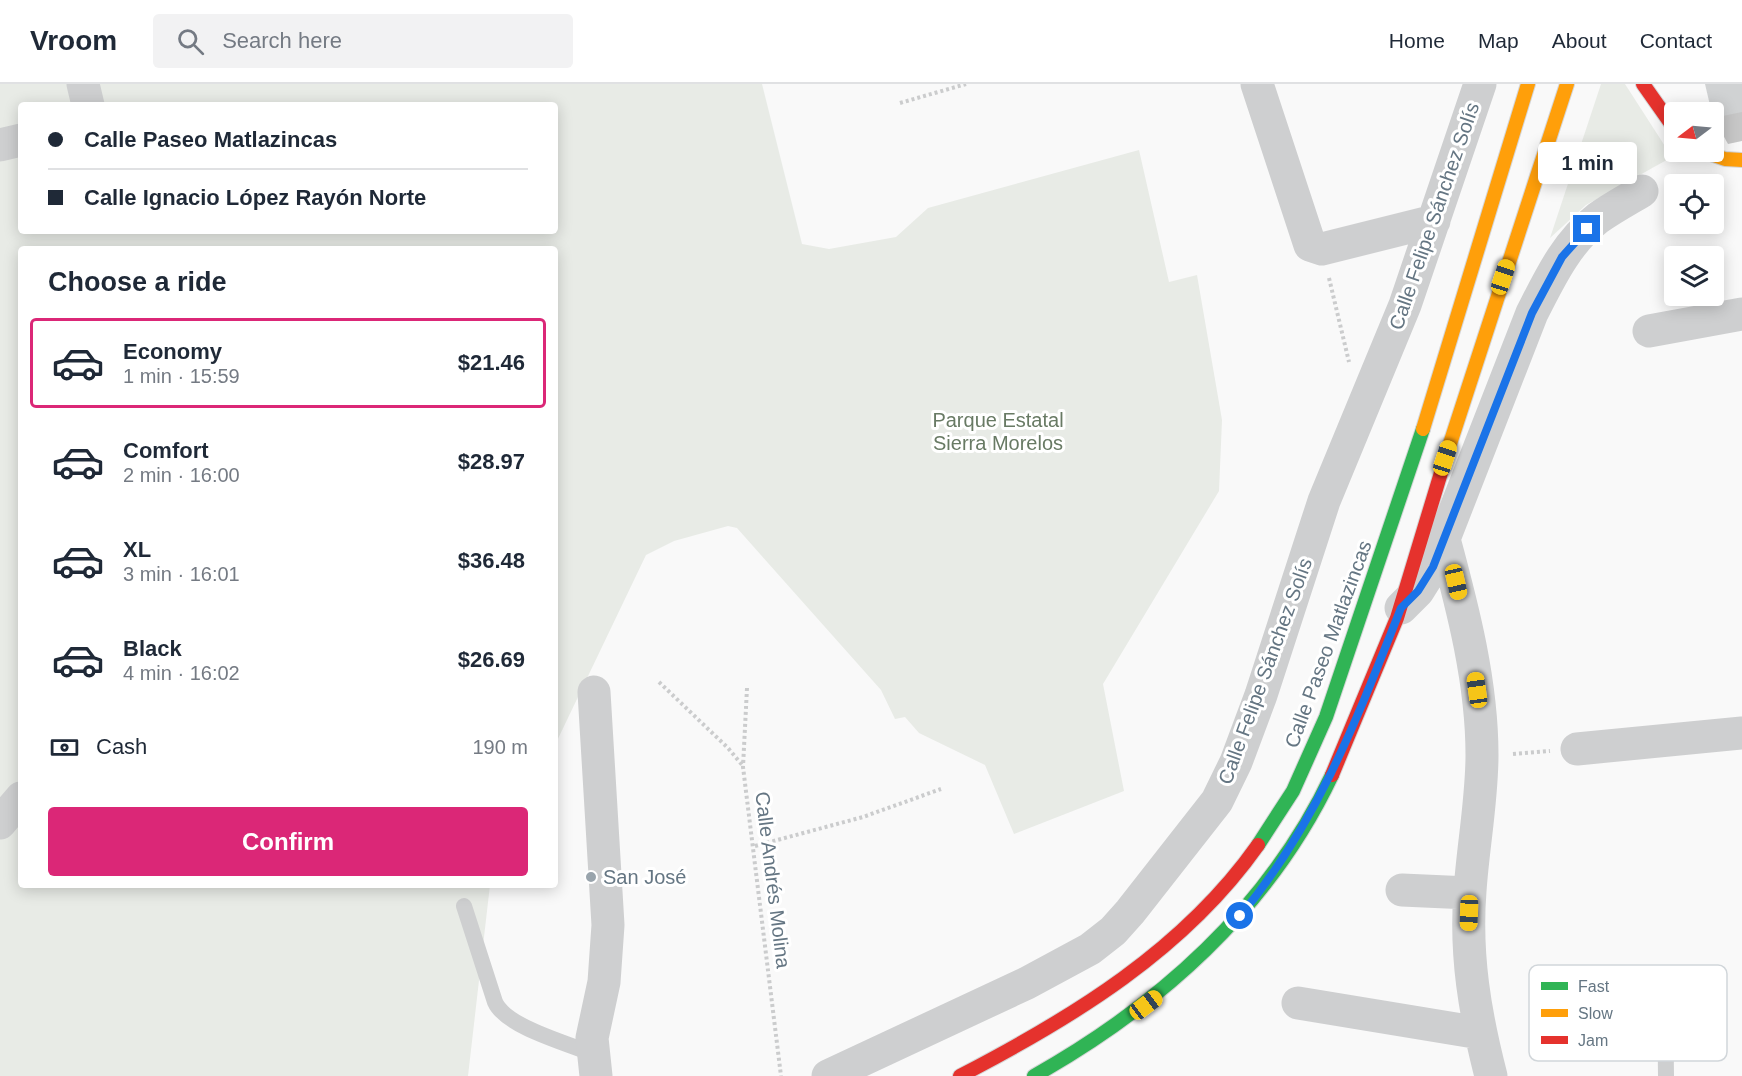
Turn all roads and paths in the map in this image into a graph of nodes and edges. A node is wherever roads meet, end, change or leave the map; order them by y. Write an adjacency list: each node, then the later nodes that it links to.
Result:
1 (83, 84): 8 (street)
2 (966, 84): 9 (path)
3 (1257, 84): 17 (street)
4 (1480, 84): 16 (street, Calle Felipe Sánchez Solís)
5 (1528, 84): 43 (main road, Calle Paseo Matlazincas)
6 (1567, 84): 22 (main road)
7 (1643, 84): 10 (main road)
8 (87, 102)
9 (900, 104)
10 (1664, 114)
11 (18, 141): 12 (street)
12 (0, 145)
13 (1724, 159): 14 (main road)
14 (1742, 160)
15 (1642, 191): 21 (street)
16 (1434, 221): 17 (street); 42 (street, Calle Felipe Sánchez Solís)
17 (1322, 249): 20 (path)
18 (1742, 314): 19 (street)
19 (1649, 331)
20 (1351, 370)
21 (1444, 539): 22 (street); 28 (street)
22 (1401, 608): 44 (main road)
23 (659, 682): 29 (path)
24 (747, 688): 29 (path, Calle Andrés Molina)
25 (594, 692): 40 (street)
26 (1742, 734): 27 (street)
27 (1577, 749): 28 (path)
28 (1482, 756): 35 (street)
29 (743, 767): 33 (path, Calle Andrés Molina)
30 (941, 789): 33 (path)
31 (18, 802): 32 (street)
32 (0, 823)
33 (754, 846): 41 (path, Calle Andrés Molina)
34 (1402, 890): 35 (street)
35 (1469, 893): 38 (street)
36 (464, 906): 40 (lane)
37 (1298, 1003): 38 (street)
38 (1480, 1033): 45 (street)
39 (1666, 1061): 46 (lane)
40 (594, 1065)
41 (781, 1076)
42 (828, 1076)
43 (960, 1076)
44 (1034, 1076)
45 (1491, 1076)
46 (1666, 1076)

